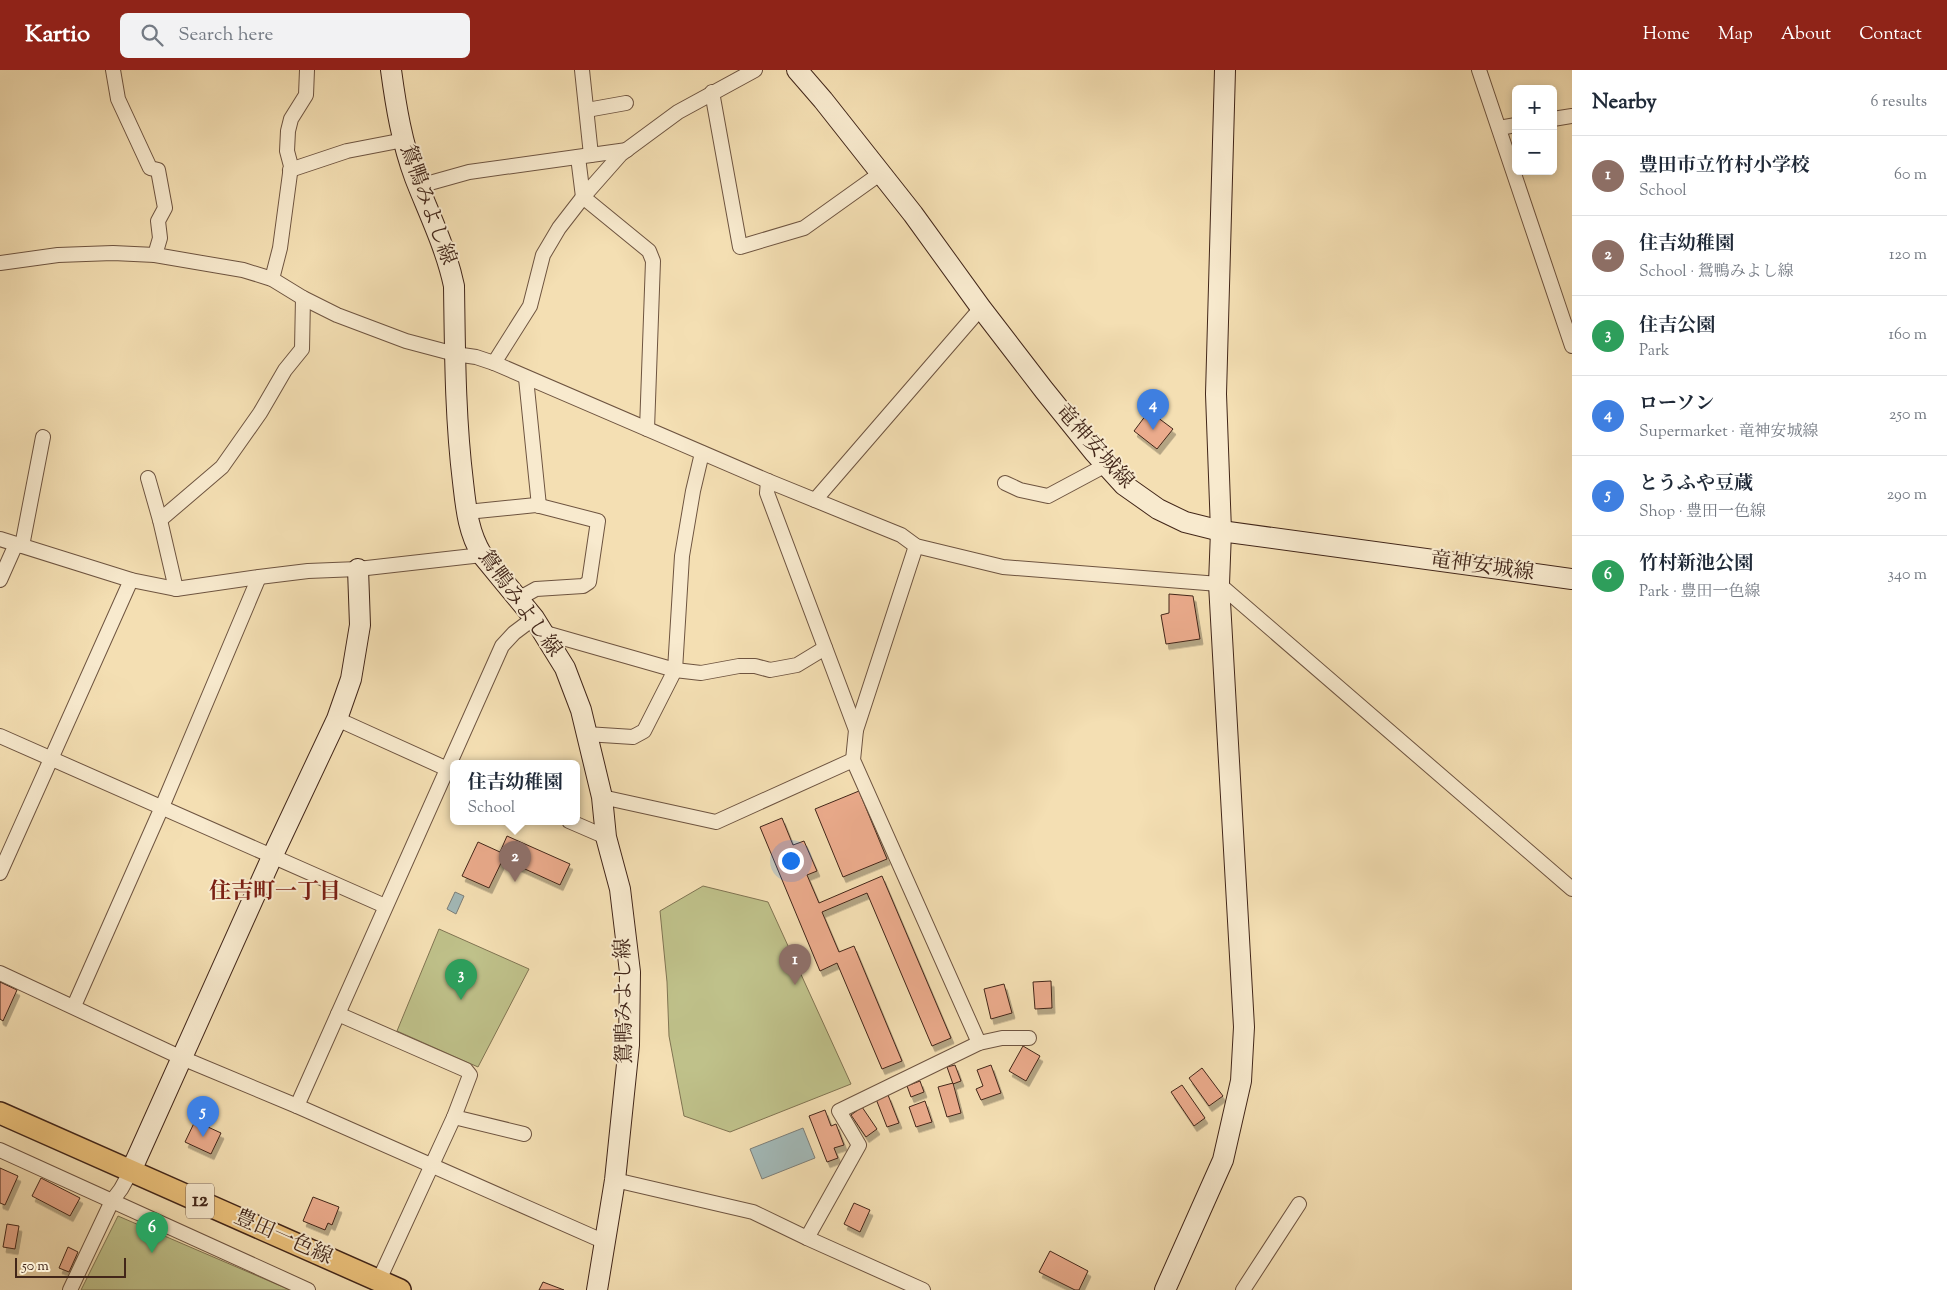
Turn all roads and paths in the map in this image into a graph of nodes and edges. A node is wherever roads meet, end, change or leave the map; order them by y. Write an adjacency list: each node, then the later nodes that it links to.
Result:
1 (113, 70): 23 (street)
2 (307, 70): 19 (street)
3 (391, 70): 16 (street, 鴛鴨みよし線)
4 (582, 70): 11 (street)
5 (755, 70): 9 (street)
6 (797, 70): 20 (street, 竜神安城線)
7 (1225, 70): 43 (street)
8 (1480, 70): 15 (street)
9 (712, 92): 17 (street); 20 (street)
10 (626, 103): 11 (street)
11 (586, 110): 18 (street)
12 (1572, 116): 13 (street)
13 (1557, 118)
14 (1512, 126): 15 (street)
15 (1499, 128): 28 (street)
16 (404, 140): 19 (street); 21 (street, 鴛鴨みよし線)
17 (628, 149): 18 (street); 22 (street)
18 (585, 156): 21 (street); 22 (street)
19 (290, 170): 25 (street)
20 (881, 173): 27 (street, 竜神安城線)
21 (419, 186): 29 (street, 鴛鴨みよし線)
22 (583, 196): 30 (street); 32 (street)
23 (155, 255): 24 (street); 25 (street)
24 (0, 263)
25 (272, 279): 26 (street)
26 (303, 298): 29 (street); 42 (street)
27 (981, 308): 35 (street, 竜神安城線); 39 (street)
28 (1572, 346)
29 (455, 354): 30 (street); 41 (street, 鴛鴨みよし線)
30 (494, 363): 31 (street)
31 (526, 378): 32 (street); 40 (street)
32 (647, 429): 34 (street)
33 (43, 437): 45 (street)
34 (702, 453): 37 (street); 58 (street)
35 (1106, 466): 38 (street); 43 (street, 竜神安城線)
36 (148, 478): 42 (street)
37 (768, 480): 39 (street); 57 (street)
38 (1005, 483)
39 (815, 500): 46 (street)
40 (540, 506): 41 (street); 55 (street)
41 (467, 512): 47 (street, 鴛鴨みよし線)
42 (160, 520): 54 (street)
43 (1221, 531): 50 (street, 竜神安城線); 53 (street)
44 (0, 539): 45 (street)
45 (19, 545): 51 (street); 52 (street)
46 (916, 546): 53 (street); 60 (street)
47 (482, 555): 48 (street); 55 (street, 鴛鴨みよし線)
48 (358, 569): 49 (street); 59 (street)
49 (259, 577): 54 (street); 68 (street)
50 (1572, 579)
51 (0, 580)
52 (131, 580): 54 (street); 63 (street)
53 (1220, 584): 73 (street); 99 (street)
54 (176, 589)
55 (518, 599): 56 (street, 鴛鴨みよし線)
56 (538, 625): 58 (street); 61 (street, 鴛鴨みよし線); 64 (street)
57 (825, 648): 58 (street); 60 (street)
58 (675, 670): 61 (street)
59 (337, 719): 66 (street); 71 (street)
60 (856, 730): 65 (street)
61 (586, 734): 67 (street, 鴛鴨みよし線)
62 (0, 736): 63 (street)
63 (51, 758): 68 (street); 72 (street)
64 (454, 760)
65 (853, 760): 67 (street); 79 (street)
66 (450, 770): 74 (street)
67 (602, 797): 70 (street, 鴛鴨みよし線)
68 (162, 807): 71 (street); 76 (street)
69 (578, 825): 70 (street)
70 (606, 837): 88 (street, 鴛鴨みよし線)
71 (272, 857): 74 (street); 80 (street)
72 (0, 874)
73 (1572, 889)
74 (385, 906): 77 (street)
75 (0, 973): 76 (street)
76 (74, 1006): 80 (street)
77 (338, 1014): 81 (street); 83 (street)
78 (1029, 1038): 79 (street)
79 (980, 1043): 91 (street)
80 (182, 1058): 81 (street); 87 (street)
81 (297, 1106): 86 (street)
82 (0, 1113): 87 (main road, 豊田一色線 / 12)
83 (454, 1117): 84 (street); 86 (street)
84 (524, 1134)
85 (0, 1150): 89 (street)
86 (431, 1165): 92 (street); 93 (street)
87 (130, 1171): 89 (street); 93 (main road, 豊田一色線 / 12)
88 (615, 1180): 91 (street); 92 (street, 鴛鴨みよし線)
89 (112, 1201): 94 (street); 95 (street)
90 (1298, 1204): 100 (street)
91 (806, 1238): 98 (street)
92 (605, 1242): 97 (street, 鴛鴨みよし線)
93 (380, 1280): 96 (main road, 豊田一色線 / 12)
94 (70, 1290)
95 (308, 1290)
96 (400, 1290)
97 (597, 1290)
98 (923, 1290)
99 (1165, 1290)
100 (1243, 1290)

